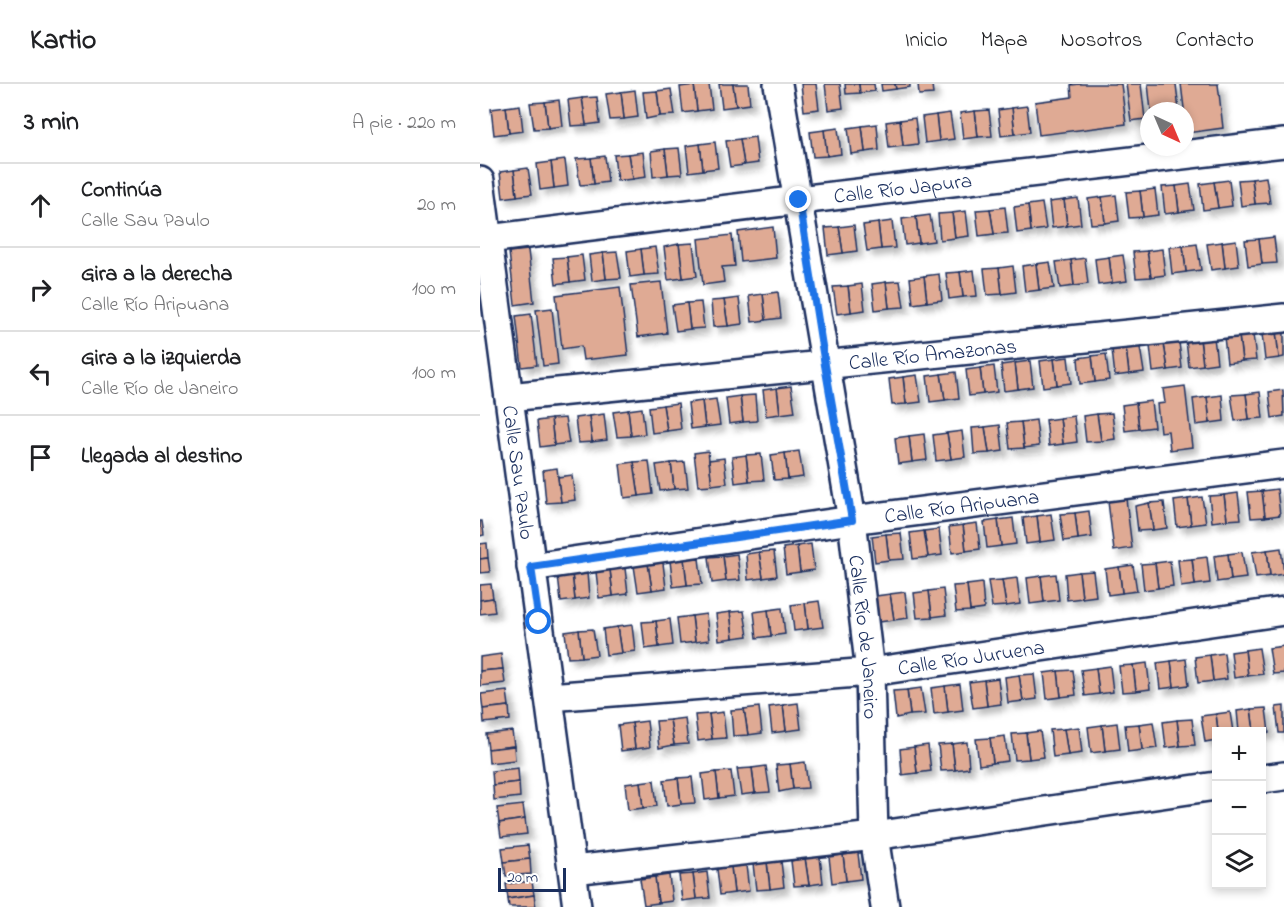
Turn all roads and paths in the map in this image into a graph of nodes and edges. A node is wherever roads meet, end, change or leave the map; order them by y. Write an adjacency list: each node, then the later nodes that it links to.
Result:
1 (778, 84): 6 (street, Calle Río de Janeiro)
2 (1284, 125): 3 (street)
3 (1284, 138)
4 (1284, 143): 6 (street, Calle Río Japura)
5 (480, 181): 7 (street, Calle Sau Paulo)
6 (799, 200): 7 (street, Calle Río Japura); 9 (street, Calle Río de Janeiro)
7 (483, 240): 10 (street, Calle Sau Paulo)
8 (1284, 318): 9 (street, Calle Río Amazonas)
9 (825, 365): 10 (street, Calle Río Amazonas); 12 (street, Calle Río de Janeiro)
10 (509, 397): 13 (street, Calle Sau Paulo)
11 (1284, 464): 12 (street, Calle Río Aripuana)
12 (852, 520): 13 (street, Calle Río Aripuana); 15 (street, Calle Río de Janeiro)
13 (531, 567): 16 (street, Calle Sau Paulo)
14 (1284, 611): 15 (street, Calle Río Juruena)
15 (870, 672): 16 (street, Calle Río Juruena); 20 (street, Calle Río de Janeiro)
16 (549, 697): 21 (street, Calle Sau Paulo)
17 (1284, 776): 18 (street)
18 (1266, 778)
19 (1212, 787): 20 (street)
20 (874, 836): 21 (street); 23 (street, Calle Río de Janeiro)
21 (573, 870): 22 (street, Calle Sau Paulo)
22 (577, 907)
23 (885, 907)

